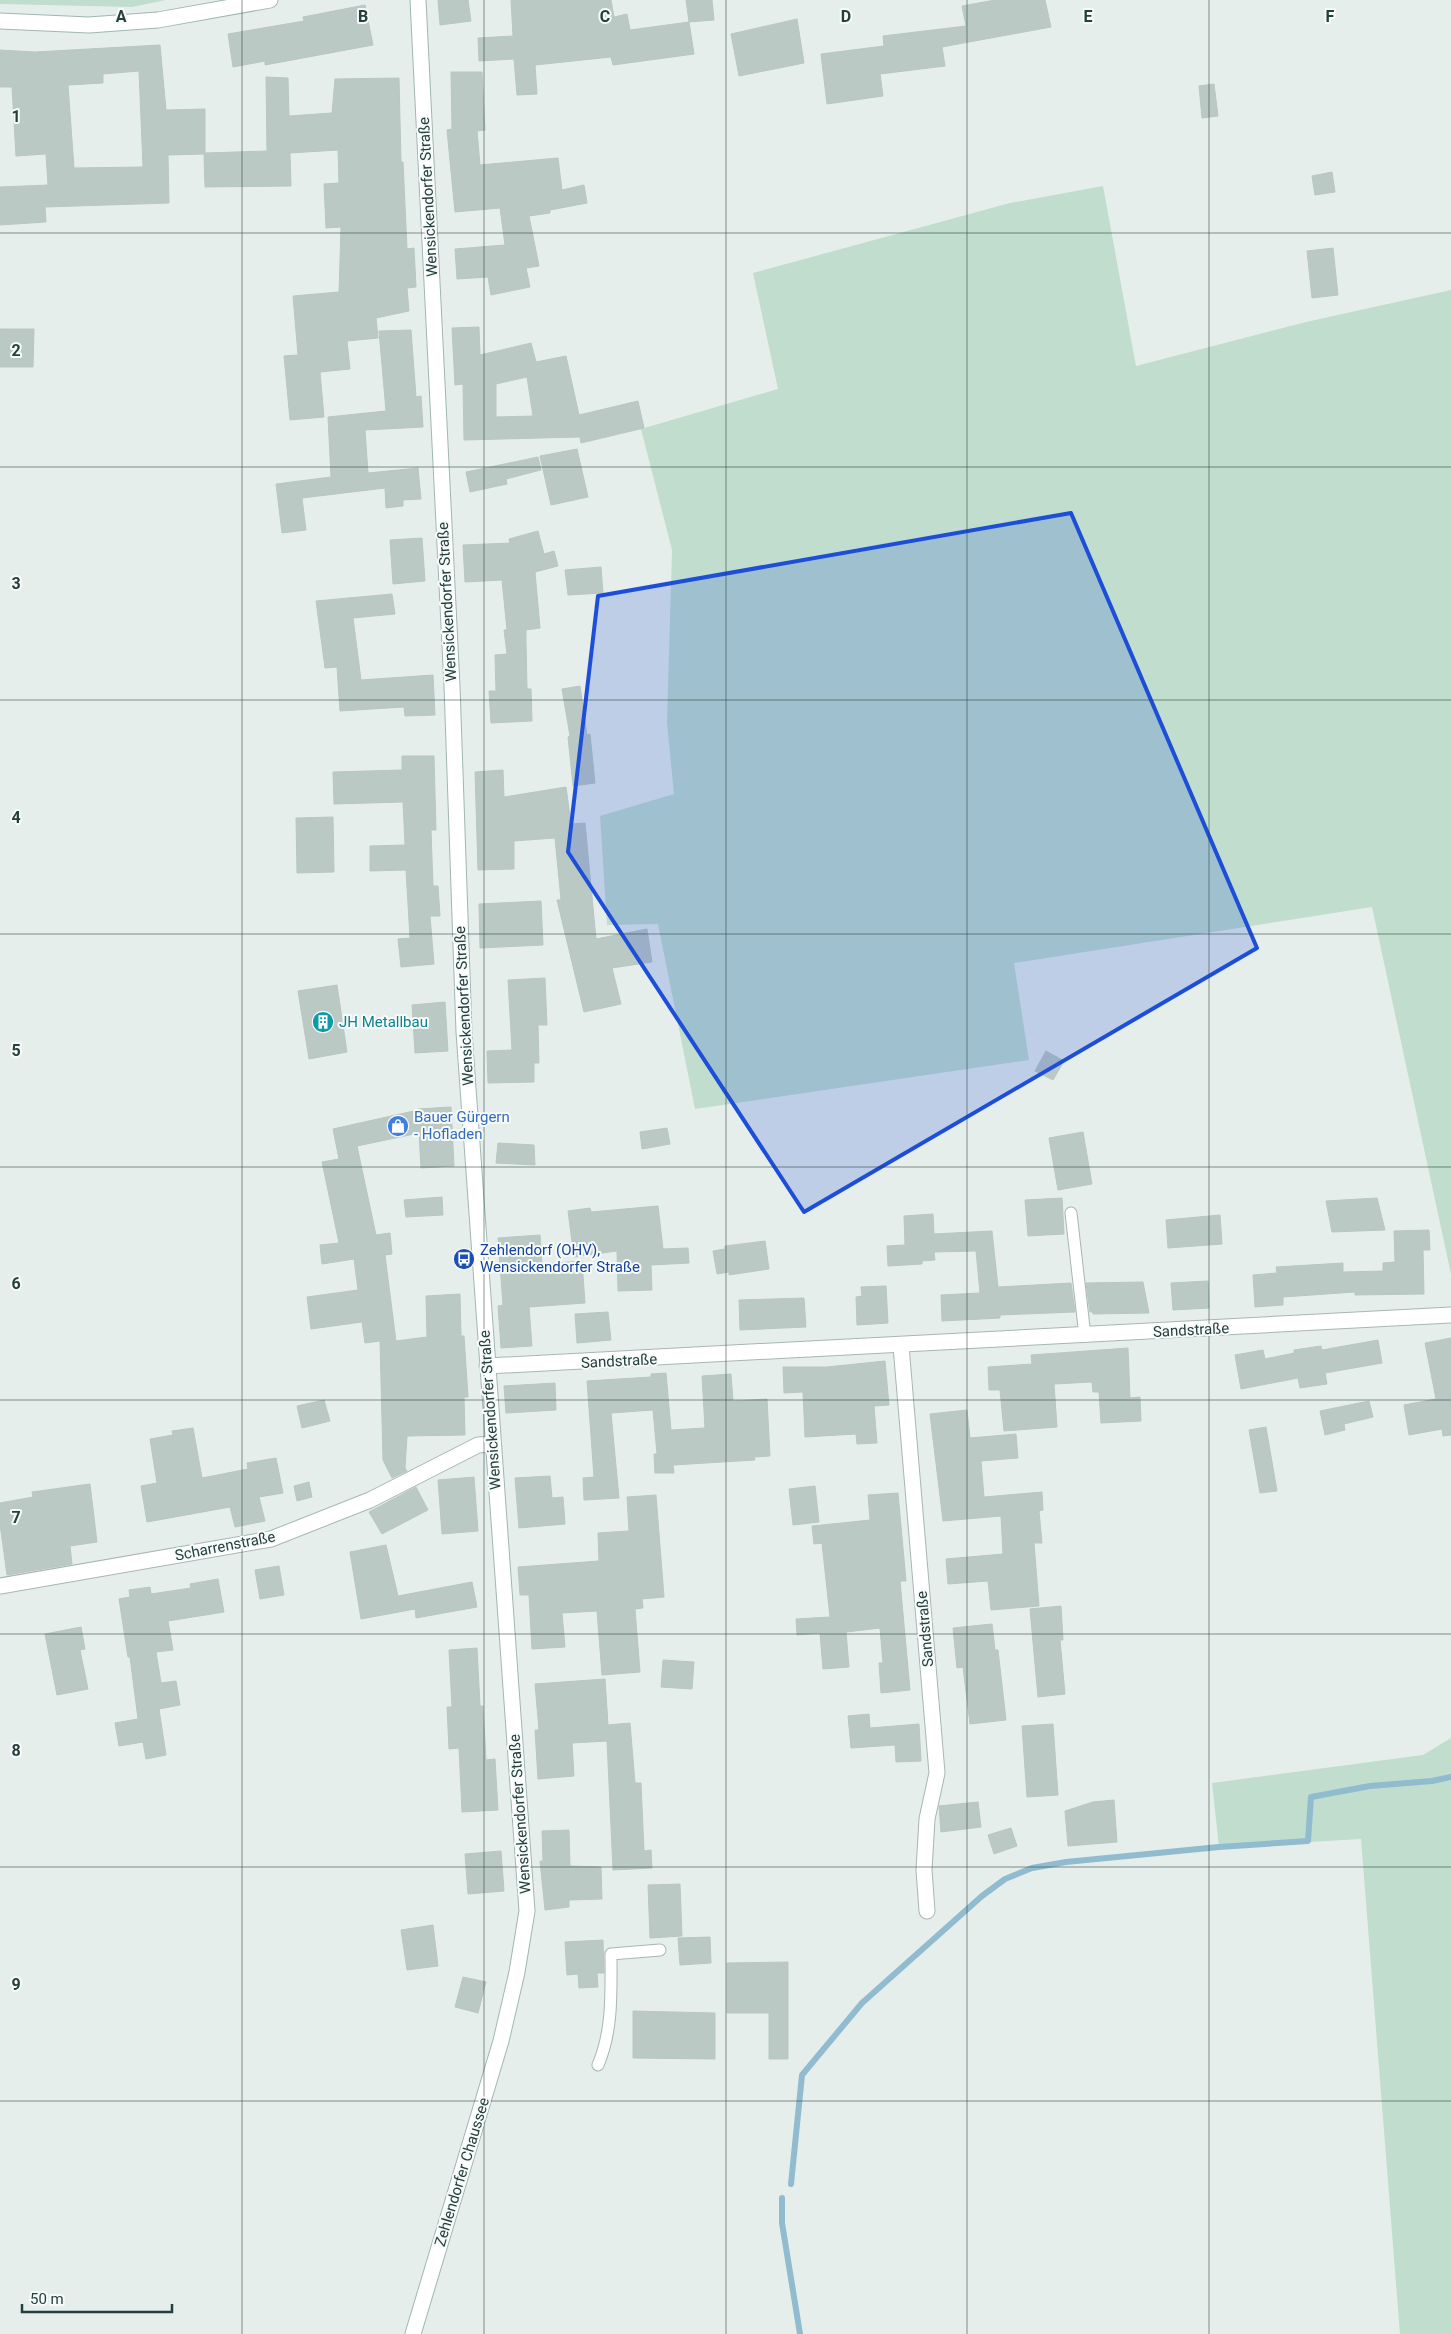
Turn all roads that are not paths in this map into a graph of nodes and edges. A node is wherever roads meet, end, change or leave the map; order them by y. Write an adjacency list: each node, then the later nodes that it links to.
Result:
1 (270, 0): 3 (main road)
2 (418, 0): 8 (main road, Wensickendorfer Straße)
3 (0, 21)
4 (1071, 1213): 6 (lane)
5 (1451, 1315): 6 (main road, Sandstraße)
6 (1085, 1336): 7 (main road, Sandstraße)
7 (901, 1346): 8 (main road, Sandstraße); 11 (main road, Sandstraße)
8 (487, 1366): 9 (main road, Wensickendorfer Straße)
9 (493, 1444): 10 (main road, Scharrenstraße); 13 (main road, Wensickendorfer Straße)
10 (0, 1586)
11 (927, 1910)
12 (660, 1950): 14 (lane)
13 (509, 2010): 15 (main road, Zehlendorfer Chaussee)
14 (598, 2065)
15 (413, 2334)

